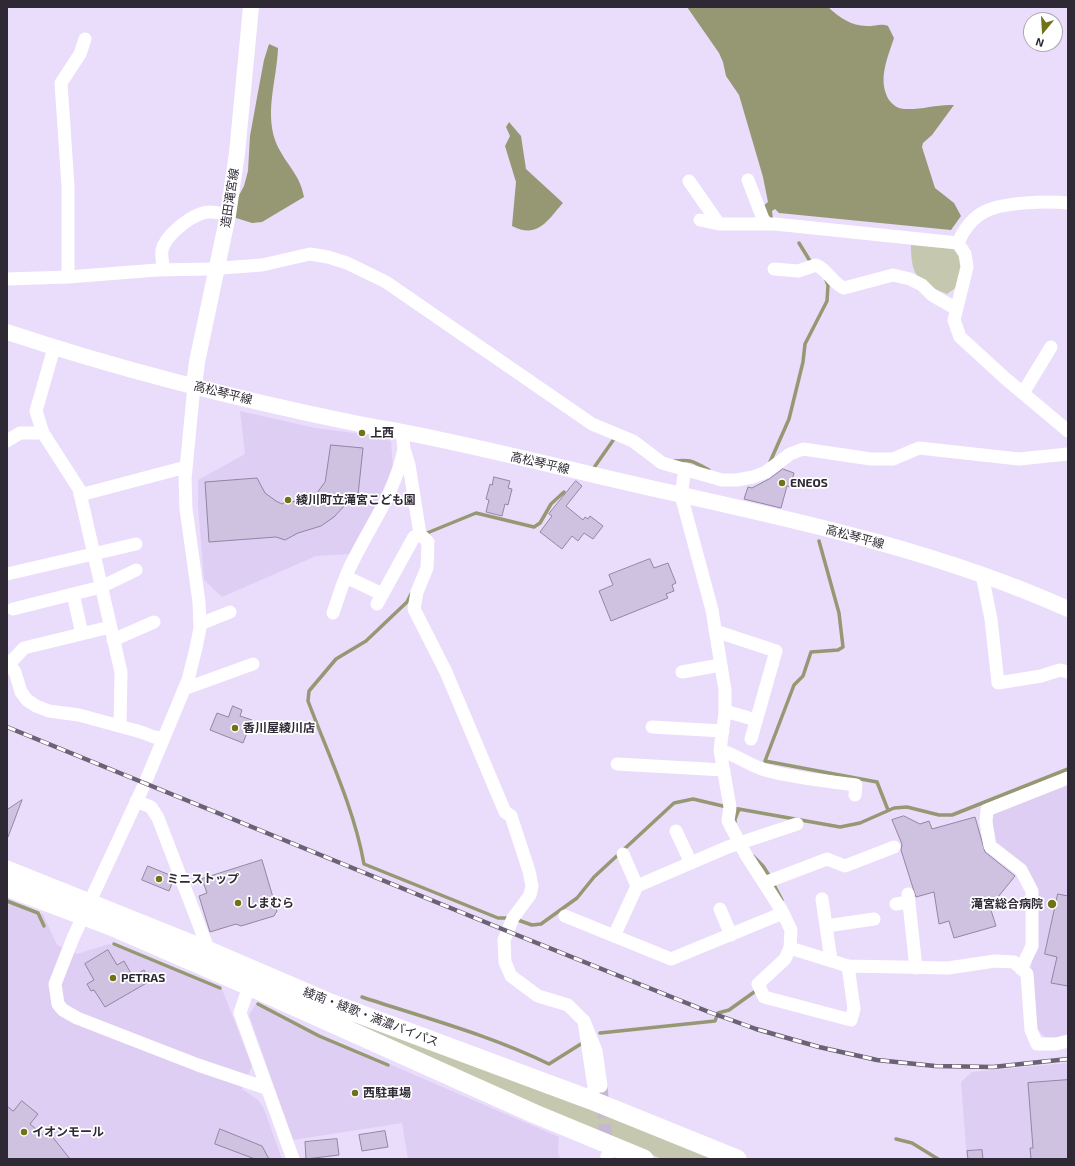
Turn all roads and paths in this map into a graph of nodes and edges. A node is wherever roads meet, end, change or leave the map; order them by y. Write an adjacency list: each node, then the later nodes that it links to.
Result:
1 (251, 7): 6 (main road, 造田滝宮線)
2 (85, 39): 14 (street)
3 (748, 180): 9 (street)
4 (689, 181): 8 (street)
5 (1068, 203): 10 (street)
6 (228, 215): 11 (main road, 造田滝宮線); 12 (street)
7 (700, 220): 8 (street)
8 (719, 224): 9 (street)
9 (765, 224): 10 (street)
10 (958, 243): 16 (street)
11 (217, 268): 12 (street); 20 (main road, 造田滝宮線); 29 (street)
12 (163, 269): 14 (street)
13 (774, 269): 16 (street)
14 (68, 277): 15 (street)
15 (7, 279)
16 (955, 308): 21 (street)
17 (7, 332): 19 (main road, 高松琴平線)
18 (1051, 347): 21 (street)
19 (54, 348): 20 (main road, 高松琴平線); 24 (street)
20 (194, 386): 23 (main road, 高松琴平線); 28 (street)
21 (1023, 393): 22 (street)
22 (1068, 431)
23 (402, 432): 26 (street); 31 (main road, 高松琴平線)
24 (43, 433): 25 (street); 30 (street)
25 (7, 441)
26 (404, 449): 32 (street); 38 (street)
27 (1068, 454): 29 (street)
28 (186, 467): 30 (street); 46 (street)
29 (685, 469): 31 (street)
30 (80, 495): 34 (street)
31 (681, 495): 37 (main road, 高松琴平線); 47 (street)
32 (420, 534): 38 (street); 98 (street)
33 (136, 544): 34 (street)
34 (93, 555): 36 (street); 39 (street)
35 (136, 570): 39 (street)
36 (7, 574)
37 (982, 575): 41 (main road, 高松琴平線); 54 (street)
38 (346, 577): 44 (street)
39 (101, 587): 40 (street); 48 (street)
40 (73, 594): 42 (street); 49 (street)
41 (1068, 608)
42 (13, 609)
43 (230, 612): 46 (street)
44 (333, 613)
45 (154, 622): 48 (street)
46 (200, 624): 55 (street)
47 (715, 631): 52 (street); 57 (street)
48 (112, 633): 49 (street); 58 (street)
49 (82, 634): 50 (street)
50 (8, 662): 58 (street)
51 (253, 664): 55 (street)
52 (720, 665): 53 (street); 56 (street)
53 (682, 672)
54 (1068, 672)
55 (184, 689): 61 (street)
56 (724, 711): 57 (street); 60 (street)
57 (756, 720): 62 (street)
58 (120, 726): 61 (street)
59 (652, 727): 60 (street)
60 (723, 731): 63 (street)
61 (163, 738): 68 (street)
62 (751, 739)
63 (720, 750): 65 (street); 67 (street)
64 (617, 764): 65 (street)
65 (724, 770): 71 (street)
66 (1068, 778): 94 (street)
67 (855, 795)
68 (136, 801): 82 (street); 90 (street)
69 (797, 824): 71 (street)
70 (676, 831): 74 (street)
71 (742, 842): 74 (street); 76 (street)
72 (894, 847): 76 (street)
73 (623, 854): 77 (street)
74 (691, 863): 77 (street)
75 (7, 870): 82 (highway, 綾南・綾歌・満濃バイパス)
76 (769, 881): 83 (street)
77 (638, 886): 88 (street)
78 (7, 887): 82 (highway, 綾南・綾歌・満濃バイパス)
79 (822, 899): 86 (street)
80 (905, 900): 93 (street)
81 (720, 909): 87 (street)
82 (86, 910): 90 (highway, 綾南・綾歌・満濃バイパス); 95 (highway, 綾南・綾歌・満濃バイパス); 97 (street)
83 (784, 914): 87 (street); 89 (street)
84 (565, 916): 88 (street)
85 (874, 919): 86 (street)
86 (826, 926): 91 (street)
87 (731, 935): 88 (street)
88 (614, 936)
89 (793, 948): 91 (street); 92 (street)
90 (209, 951): 98 (highway, 綾南・綾歌・満濃バイパス)
91 (831, 960): 92 (street)
92 (848, 966): 93 (street)
93 (916, 968): 94 (street)
94 (1021, 969): 96 (street)
95 (249, 986): 97 (street); 99 (highway, 綾南・綾歌・満濃バイパス)
96 (1068, 1041)
97 (266, 1088): 100 (street)
98 (596, 1093): 102 (highway, 綾南・綾歌・満濃バイパス)
99 (611, 1156): 101 (highway, 綾南・綾歌・満濃バイパス)
100 (293, 1159)
101 (644, 1159)
102 (737, 1159)

